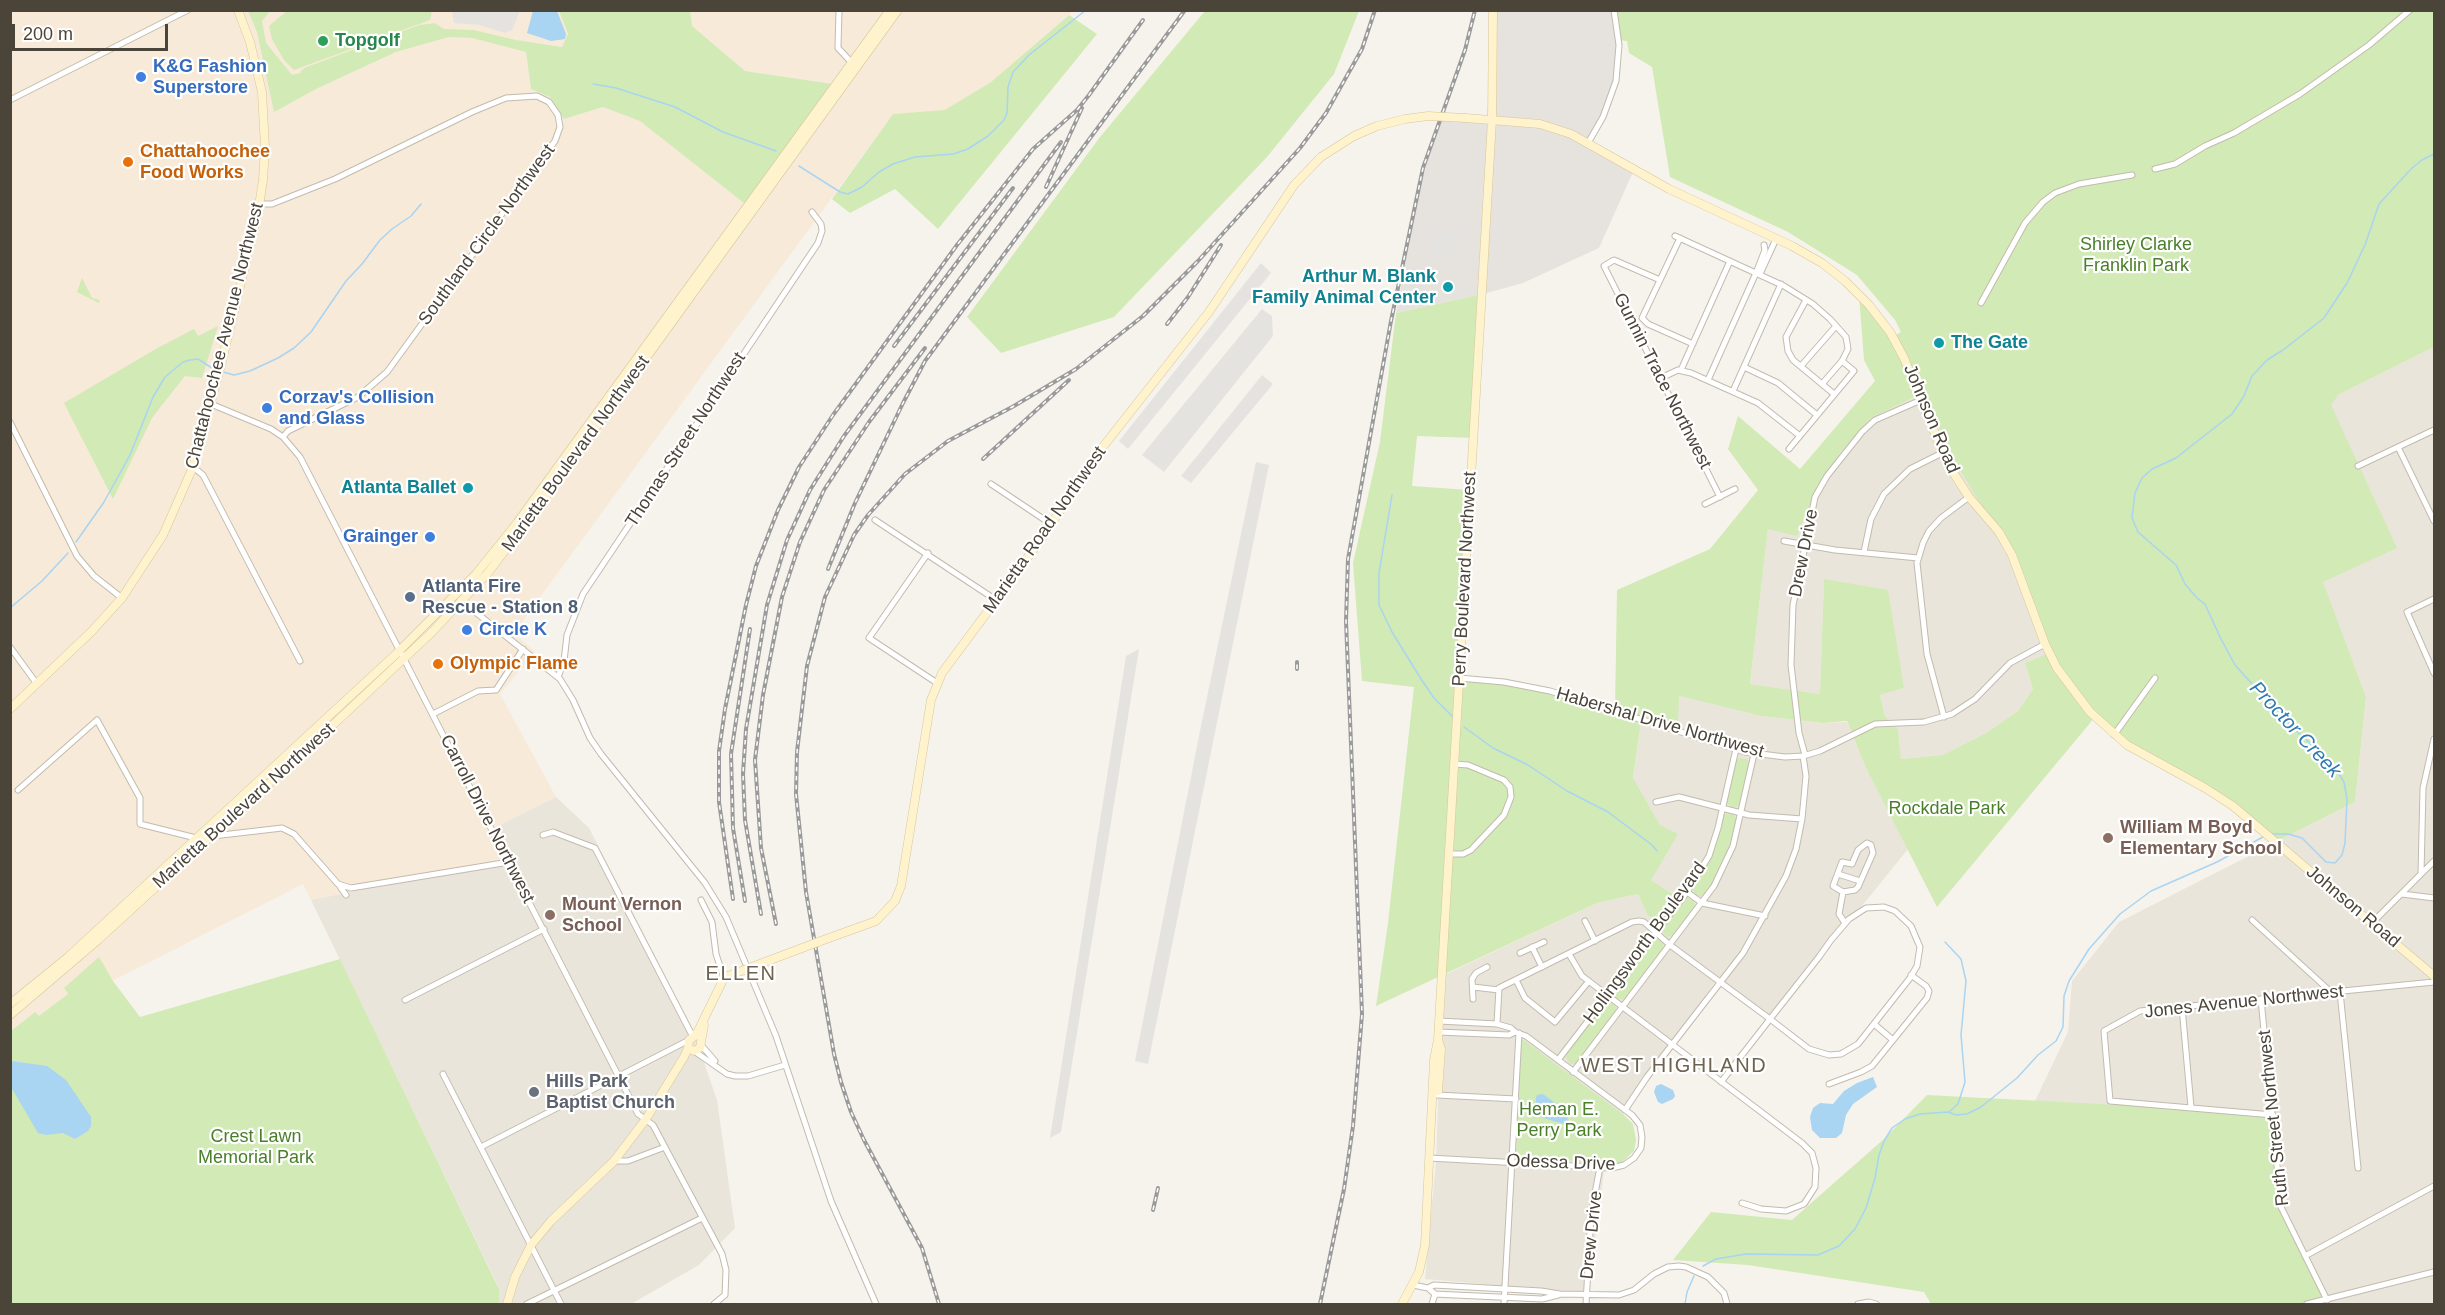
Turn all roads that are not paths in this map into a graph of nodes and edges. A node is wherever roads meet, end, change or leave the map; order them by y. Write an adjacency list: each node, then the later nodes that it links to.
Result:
1 (188, 10): 10 (street)
2 (238, 10): 15 (street, Chattahoochee Avenue Northwest)
3 (839, 10): 9 (street)
4 (890, 10): 9 (street)
5 (898, 10): 9 (street)
6 (1493, 10): 11 (street, Perry Boulevard Northwest)
7 (1614, 10): 12 (street)
8 (2410, 10): 13 (street)
9 (854, 65): 63 (street)
10 (10, 100)
11 (1492, 120): 12 (street, Johnson Road); 56 (street, Marietta Road Northwest, bridge); 74 (street, Perry Boulevard Northwest)
12 (1588, 143): 17 (street, Johnson Road)
13 (2155, 169)
14 (2132, 175): 23 (street)
15 (260, 204): 38 (street, Chattahoochee Avenue Northwest); 43 (street, Southland Circle Northwest)
16 (812, 212): 73 (street, Thomas Street Northwest)
17 (1772, 237): 19 (street); 19 (street); 37 (street, Johnson Road)
18 (1730, 261): 19 (street); 20 (street); 27 (street)
19 (1758, 273): 21 (street); 33 (street)
20 (1660, 280): 24 (street); 25 (street, Gunnin Trace Northwest)
21 (1781, 284): 22 (street); 30 (street)
22 (1806, 300): 26 (street); 29 (street)
23 (1981, 303)
24 (1644, 320): 25 (street); 27 (street)
25 (1634, 325): 32 (street, Gunnin Trace Northwest)
26 (1836, 326): 28 (street); 29 (street)
27 (1693, 344): 31 (street)
28 (1842, 361): 34 (street); 36 (street)
29 (1801, 366): 34 (street)
30 (1744, 367): 35 (street); 39 (street)
31 (1681, 370): 32 (street); 33 (street)
32 (1661, 378): 51 (street, Gunnin Trace Northwest)
33 (1708, 380): 35 (street)
34 (1822, 384): 36 (street)
35 (1733, 392): 42 (street)
36 (1834, 394): 39 (street)
37 (1921, 400): 46 (street, Johnson Road); 58 (street, Drew Drive)
38 (211, 404): 43 (street, Carroll Drive Northwest); 48 (street, Chattahoochee Avenue Northwest)
39 (1817, 415): 42 (street)
40 (10, 422): 62 (street)
41 (2434, 430): 44 (street)
42 (1800, 436): 45 (street)
43 (283, 437): 69 (street, Carroll Drive Northwest)
44 (2398, 447): 47 (street); 55 (street)
45 (1788, 449)
46 (1942, 453): 52 (street, Johnson Road); 59 (street)
47 (2358, 466)
48 (193, 467): 62 (street, Chattahoochee Avenue Northwest); 71 (street)
49 (991, 484): 56 (street)
50 (1735, 489): 51 (street)
51 (1720, 496): 53 (street)
52 (1969, 496): 61 (street); 66 (street, Johnson Road)
53 (1705, 504)
54 (875, 520): 60 (street)
55 (2434, 520)
56 (1051, 524): 65 (street, Marietta Road Northwest)
57 (1784, 541): 58 (street)
58 (1804, 544): 59 (street); 85 (street, Drew Drive)
59 (1864, 552): 61 (street)
60 (928, 553): 65 (street); 76 (street)
61 (1918, 558): 80 (street)
62 (122, 598): 77 (street, Chattahoochee Avenue Northwest)
63 (459, 599): 68 (street); 69 (street); 70 (street, Marietta Boulevard Northwest)
64 (2434, 599): 72 (street)
65 (996, 600): 76 (street, Marietta Road Northwest)
66 (2045, 644): 80 (street, Habershal Drive Northwest); 81 (street, Johnson Road)
67 (10, 647): 77 (street)
68 (523, 649): 73 (street); 79 (street)
69 (400, 650): 70 (street, Carroll Drive Northwest); 93 (street)
70 (404, 658): 79 (street, Carroll Drive Northwest); 94 (street, Marietta Boulevard Northwest)
71 (300, 661)
72 (2434, 673)
73 (558, 677): 153 (street)
74 (1459, 678): 83 (street, Habershal Drive Northwest); 86 (street, Perry Boulevard Northwest)
75 (2155, 678): 81 (street)
76 (937, 683): 126 (street, Marietta Road Northwest, bridge)
77 (37, 684): 78 (street, Chattahoochee Avenue Northwest)
78 (10, 709)
79 (433, 714): 97 (street, Carroll Drive Northwest)
80 (1944, 717): 85 (street, Habershal Drive Northwest)
81 (2114, 735): 113 (street, Johnson Road)
82 (2434, 739): 99 (street)
83 (1736, 749): 84 (street, Habershal Drive Northwest); 89 (street, Hollingsworth Boulevard)
84 (1754, 754): 85 (street, Habershal Drive Northwest); 90 (street)
85 (1804, 755): 91 (street, Drew Drive)
86 (1454, 764): 95 (street, Perry Boulevard Northwest); 95 (street)
87 (18, 790): 93 (street)
88 (1656, 802): 89 (street)
89 (1722, 809): 90 (street); 102 (street, Hollingsworth Boulevard)
90 (1742, 813): 91 (street); 108 (street)
91 (1803, 819): 109 (street, Drew Drive)
92 (543, 835): 150 (street)
93 (196, 838): 94 (street); 139 (street)
94 (208, 838): 100 (street); 142 (street, Marietta Boulevard Northwest)
95 (1449, 855): 144 (street, Perry Boulevard Northwest)
96 (2434, 861): 99 (street)
97 (509, 862): 100 (street); 114 (street, Carroll Drive Northwest)
98 (1838, 874): 101 (street); 101 (street); 103 (street)
99 (2421, 874): 104 (street)
100 (334, 879): 105 (street)
101 (1860, 882): 103 (street)
102 (1687, 892): 108 (street); 115 (street, Hollingsworth Boulevard)
103 (1843, 892): 112 (street)
104 (2402, 894): 106 (street); 113 (street)
105 (346, 895)
106 (2434, 898)
107 (701, 900): 126 (street)
108 (1702, 903): 109 (street); 118 (street)
109 (1765, 916): 129 (street, Drew Drive)
110 (2252, 920): 134 (street)
111 (1585, 921): 116 (street)
112 (1845, 923): 124 (street); 143 (street)
113 (2372, 923): 125 (street, Johnson Road)
114 (544, 929): 138 (street); 156 (street, Carroll Drive Northwest)
115 (1657, 932): 116 (street); 118 (street); 135 (street, Hollingsworth Boulevard)
116 (1595, 941): 121 (street)
117 (1544, 942): 119 (street)
118 (1670, 945): 129 (street); 140 (street)
119 (1532, 947): 120 (street); 123 (street)
120 (1521, 953)
121 (1569, 954): 123 (street); 128 (street)
122 (1487, 967): 131 (street)
123 (1542, 967): 127 (street)
124 (1911, 975): 146 (street); 149 (street)
125 (2434, 976)
126 (726, 977): 150 (street)
127 (1516, 980): 128 (street); 132 (street)
128 (1589, 981): 135 (street)
129 (1720, 982): 143 (street); 151 (street, Drew Drive)
130 (2434, 982): 133 (street, Jones Avenue Northwest)
131 (1473, 987): 132 (street); 136 (street)
132 (1498, 990): 145 (street)
133 (2340, 992): 134 (street, Jones Avenue Northwest); 171 (street)
134 (2332, 993): 137 (street, Jones Avenue Northwest)
135 (1608, 996): 140 (street); 152 (street, Hollingsworth Boulevard)
136 (1473, 999)
137 (2261, 999): 141 (street, Jones Avenue Northwest); 163 (street, Ruth Street Northwest)
138 (405, 1000)
139 (10, 1004)
140 (1623, 1007): 151 (street); 154 (street)
141 (2182, 1007): 161 (street); 161 (street, Jones Avenue Northwest)
142 (10, 1015)
143 (1770, 1019): 146 (street); 157 (street)
144 (1439, 1021): 145 (street); 148 (street, Perry Boulevard Northwest)
145 (1497, 1024): 147 (street, Odessa Drive)
146 (1874, 1024): 149 (street)
147 (1517, 1033): 148 (street); 152 (street, Odessa Drive); 160 (street)
148 (1438, 1036): 159 (street, Perry Boulevard Northwest); 167 (street, Perry Boulevard Northwest)
149 (1893, 1040): 158 (street)
150 (693, 1044): 153 (street); 156 (street); 164 (street)
151 (1671, 1045): 157 (street); 162 (street, Drew Drive)
152 (1558, 1060): 154 (street, Odessa Drive)
153 (785, 1065): 192 (street)
154 (1573, 1072): 162 (street, Odessa Drive)
155 (443, 1074): 165 (street)
156 (618, 1075): 164 (street, Carroll Drive Northwest); 165 (street)
157 (1721, 1082): 173 (street)
158 (1829, 1084)
159 (1437, 1095): 160 (street); 167 (street, Perry Boulevard Northwest)
160 (1516, 1099): 169 (street)
161 (2191, 1107): 163 (street)
162 (1625, 1110): 170 (street, Odessa Drive)
163 (2273, 1115): 176 (street, Ruth Street Northwest)
164 (646, 1119): 166 (street, Carroll Drive Northwest); 168 (street)
165 (480, 1145): 175 (street)
166 (665, 1147): 168 (street); 174 (street, Carroll Drive Northwest)
167 (1431, 1158): 169 (street, Odessa Drive); 178 (street, Perry Boulevard Northwest)
168 (614, 1161): 175 (street)
169 (1512, 1162): 170 (street, Odessa Drive); 180 (street)
170 (1600, 1167): 184 (street, Drew Drive)
171 (2358, 1168)
172 (2434, 1186): 176 (street)
173 (1743, 1203)
174 (702, 1218): 181 (street); 191 (street, Carroll Drive Northwest)
175 (531, 1245): 181 (street); 188 (street)
176 (2305, 1257): 185 (street, Ruth Street Northwest)
177 (2434, 1272): 185 (street)
178 (1413, 1285): 179 (street); 193 (street, Perry Boulevard Northwest)
179 (1428, 1288): 180 (street); 182 (street)
180 (1506, 1289): 183 (street); 186 (street)
181 (554, 1292): 189 (street); 190 (street)
182 (1435, 1294): 186 (street); 194 (street)
183 (1560, 1294): 184 (street); 186 (street)
184 (1586, 1294): 195 (street, Drew Drive); 196 (street)
185 (2326, 1300): 187 (street)
186 (1505, 1301)
187 (2310, 1304)
188 (507, 1305)
189 (527, 1305)
190 (561, 1305)
191 (714, 1305)
192 (876, 1305)
193 (1402, 1305)
194 (1432, 1305)
195 (1586, 1305)
196 (1727, 1305)
197 (1858, 1305): 198 (street)
198 (1876, 1305)

